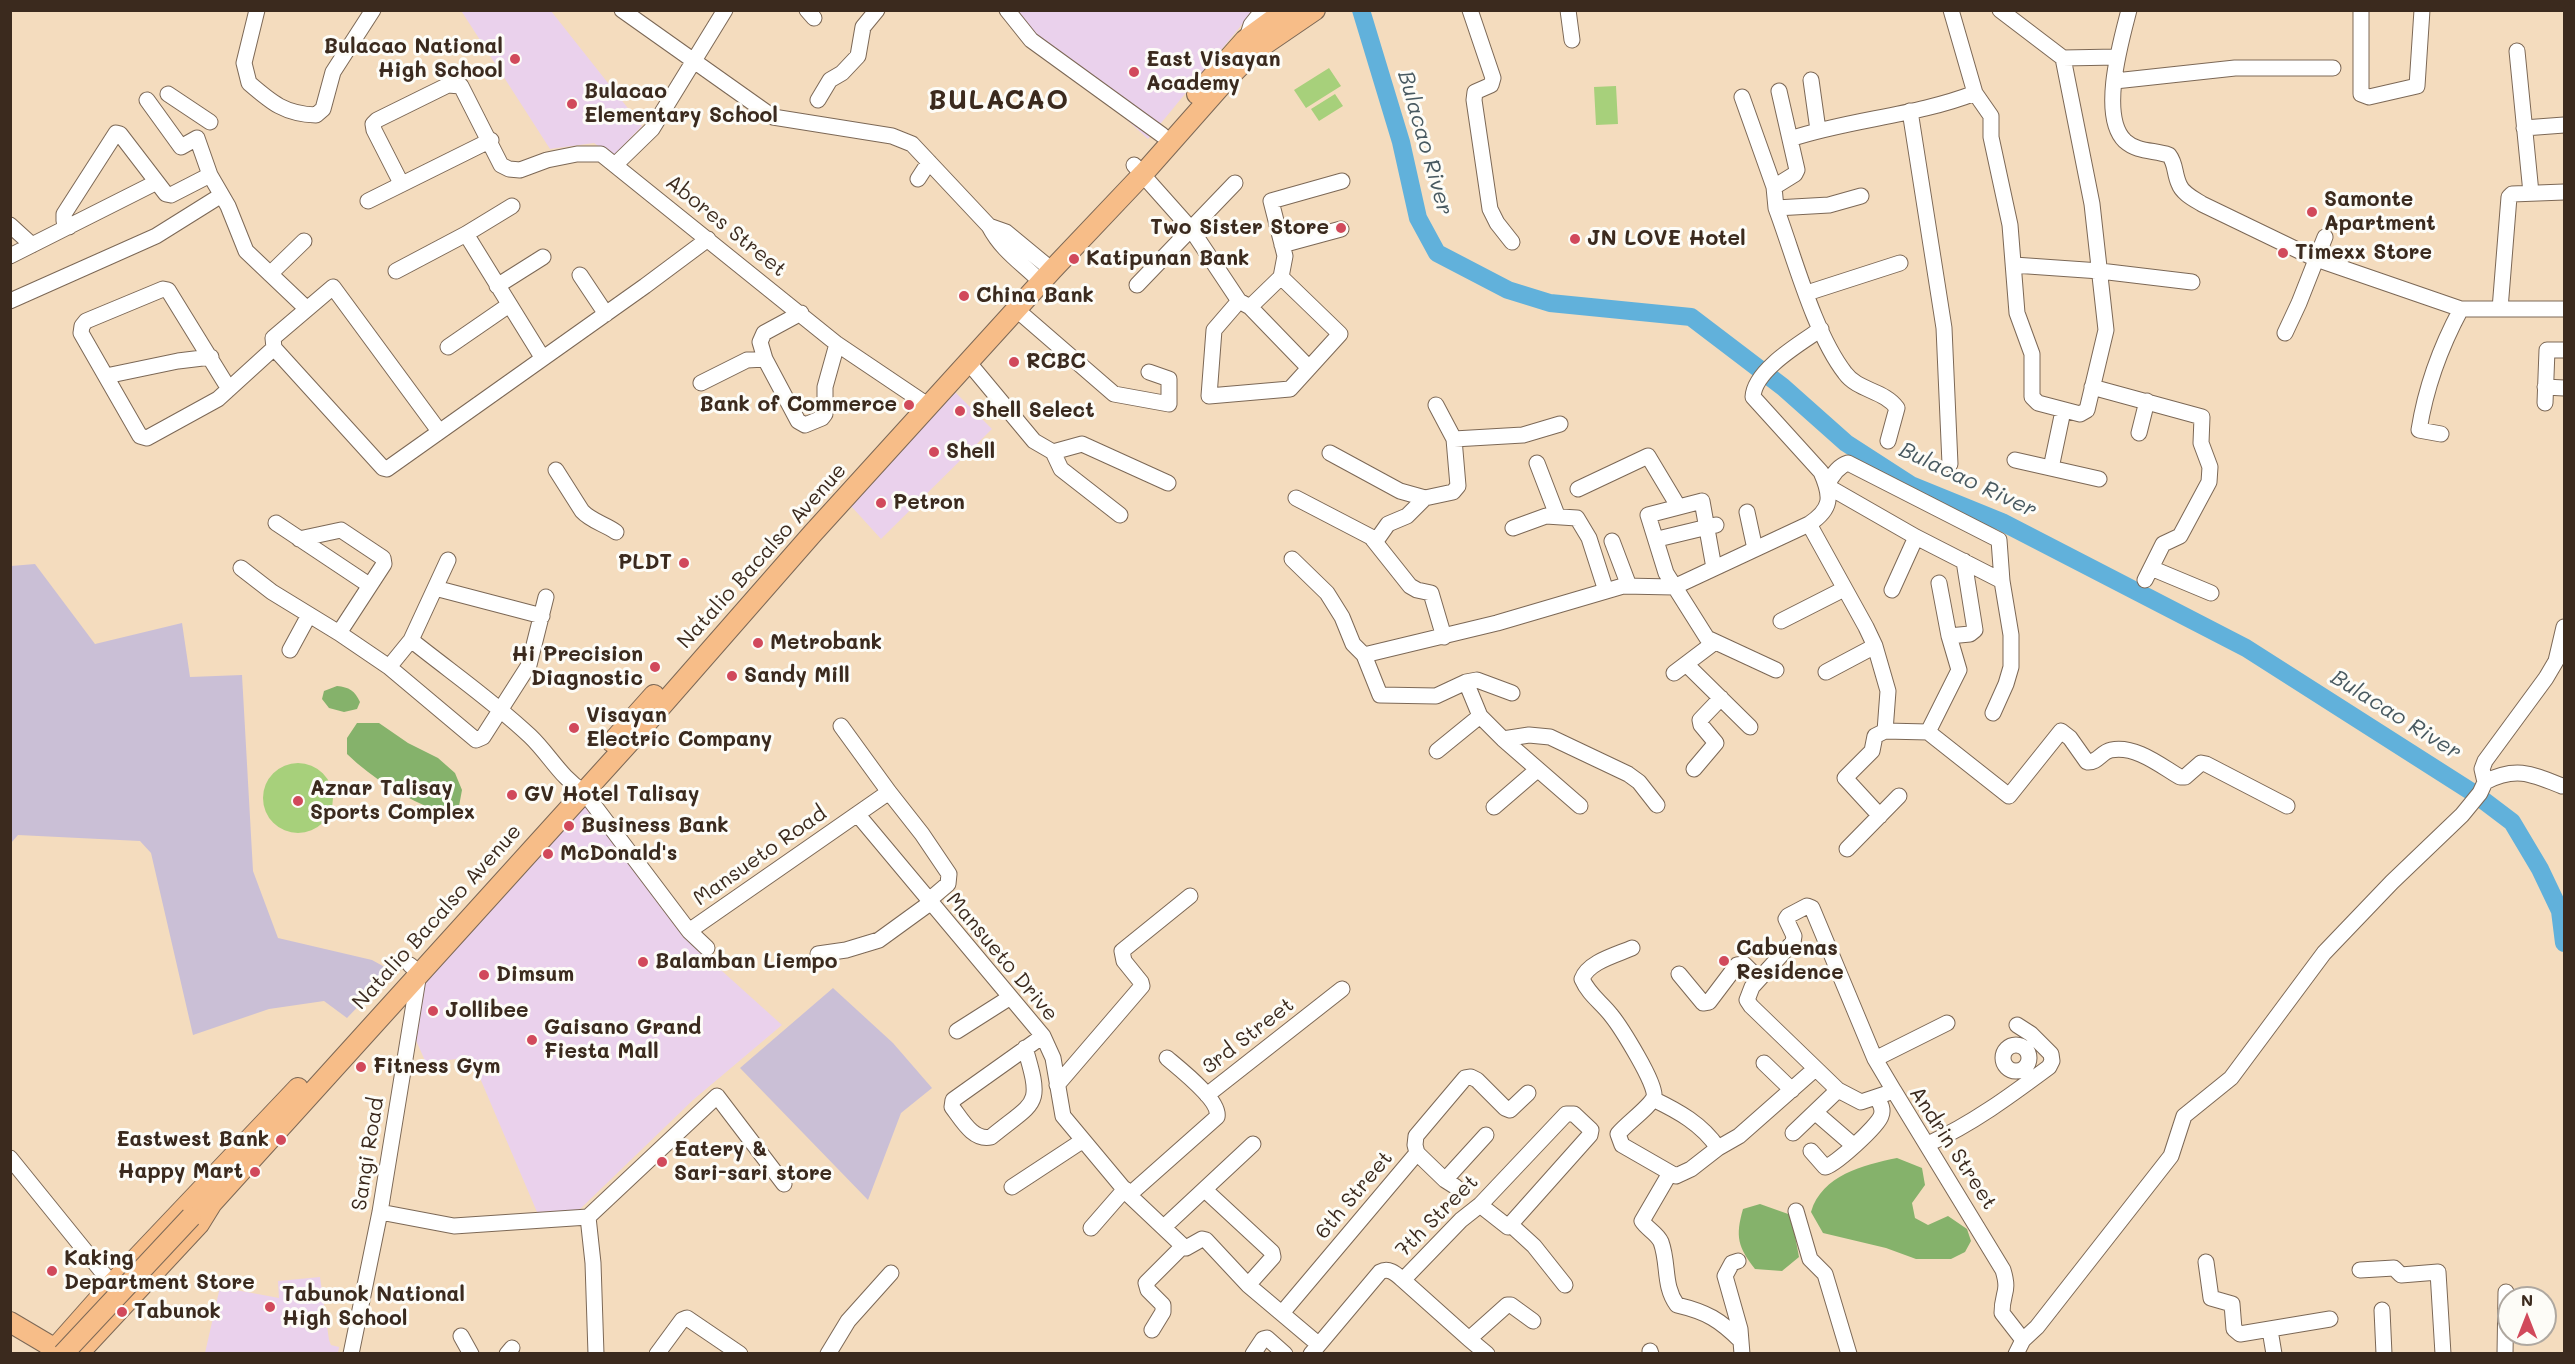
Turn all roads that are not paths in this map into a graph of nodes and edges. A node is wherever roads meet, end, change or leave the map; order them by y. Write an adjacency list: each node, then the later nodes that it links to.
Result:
1 (257, 10): 2 (street)
2 (373, 10)
3 (622, 10): 23 (street)
4 (725, 10): 23 (street)
5 (877, 10): 31 (street)
6 (1007, 10): 38 (street)
7 (1263, 10): 19 (street)
8 (1286, 10): 19 (main road, Natalio Bacalso Avenue)
9 (1315, 10): 19 (main road, Natalio Bacalso Avenue)
10 (1470, 10): 66 (street)
11 (1568, 10): 18 (street)
12 (1951, 10): 28 (street)
13 (2000, 10): 22 (street)
14 (2129, 10): 21 (street)
15 (2367, 10): 17 (street)
16 (2422, 10): 17 (street)
17 (2361, 11)
18 (1572, 40)
19 (1250, 46): 38 (main road, Natalio Bacalso Avenue); 43 (main road, Natalio Bacalso Avenue)
20 (2517, 51): 36 (street)
21 (2117, 57): 22 (street); 26 (street)
22 (2062, 58): 75 (street)
23 (693, 61): 41 (street); 42 (street)
24 (2333, 68): 26 (street)
25 (1811, 80): 37 (street)
26 (2115, 81): 71 (street)
27 (1779, 91): 39 (street)
28 (1975, 93): 32 (street); 73 (street)
29 (1742, 97): 50 (street)
30 (147, 100): 33 (street)
31 (818, 100)
32 (1910, 111): 37 (street); 127 (street)
33 (159, 116): 34 (street); 44 (street)
34 (210, 122)
35 (2565, 125): 36 (street)
36 (2524, 128): 52 (street)
37 (1818, 130): 39 (street)
38 (1162, 135): 43 (main road, Natalio Bacalso Avenue)
39 (1790, 139): 50 (street)
40 (491, 140): 42 (street, Abores Street); 48 (street); 48 (street, Abores Street)
41 (929, 162): 45 (street); 76 (street)
42 (616, 164): 64 (street, Abores Street)
43 (1139, 170): 60 (street); 76 (main road, Natalio Bacalso Avenue)
44 (210, 175): 47 (street); 54 (street)
45 (918, 180)
46 (1342, 181): 68 (street)
47 (155, 183): 59 (street); 59 (street)
48 (401, 183): 55 (street)
49 (1235, 183): 60 (street)
50 (1774, 187): 57 (street)
51 (2565, 192): 52 (street)
52 (2531, 194): 89 (street)
53 (1861, 195): 57 (street)
54 (220, 196): 77 (street); 84 (street)
55 (368, 201)
56 (512, 206): 62 (street)
57 (1776, 207): 83 (street)
58 (10, 225): 67 (street)
59 (69, 227): 67 (street)
60 (1191, 229): 81 (street); 85 (street)
61 (1341, 229): 68 (street)
62 (466, 234): 74 (street); 82 (street)
63 (2325, 237): 71 (street)
64 (708, 239): 92 (street, Abores Street); 93 (street)
65 (304, 241): 77 (street)
66 (1512, 242)
67 (32, 245): 69 (street)
68 (1282, 245): 79 (street)
69 (10, 256)
70 (543, 257): 82 (street)
71 (2316, 259): 88 (street); 95 (street)
72 (1900, 263): 83 (street)
73 (2014, 266): 75 (street); 116 (street)
74 (396, 271)
75 (2100, 271): 80 (street); 108 (street)
76 (1043, 273): 91 (main road, Natalio Bacalso Avenue); 113 (main road, Natalio Bacalso Avenue)
77 (270, 274): 87 (street)
78 (580, 275): 93 (street)
79 (1281, 278): 85 (street); 104 (street)
80 (2192, 282)
81 (1137, 285)
82 (497, 286): 86 (street)
83 (1807, 293): 94 (street)
84 (10, 301)
85 (1244, 304): 104 (street); 104 (street)
86 (509, 305): 97 (street); 101 (street)
87 (307, 309): 98 (street); 118 (street)
88 (2461, 309): 89 (street); 120 (street)
89 (2500, 309): 90 (street)
90 (2565, 309)
91 (1017, 310): 103 (main road, Natalio Bacalso Avenue); 105 (street)
92 (801, 313): 96 (street, Abores Street); 102 (street)
93 (606, 314): 101 (street)
94 (1821, 328): 122 (street); 132 (street)
95 (2285, 333)
96 (837, 344): 102 (street); 113 (street, Abores Street)
97 (448, 347)
98 (274, 348): 111 (street); 118 (street)
99 (2565, 350): 109 (street)
100 (211, 357): 106 (street); 106 (street); 111 (street)
101 (542, 357): 118 (street)
102 (765, 359): 107 (street)
103 (969, 363): 113 (main road, Natalio Bacalso Avenue); 123 (street)
104 (1309, 368)
105 (1149, 372)
106 (106, 376): 111 (street)
107 (701, 383)
108 (2092, 387): 112 (street); 116 (street)
109 (2546, 387): 110 (street); 114 (street)
110 (2565, 388)
111 (229, 389)
112 (2147, 401): 119 (street); 165 (street)
113 (925, 403): 198 (main road, Natalio Bacalso Avenue)
114 (2545, 403)
115 (1436, 405): 121 (street)
116 (2063, 411): 128 (street)
117 (1560, 424): 121 (street)
118 (439, 430)
119 (2139, 433)
120 (2441, 434)
121 (1454, 439): 135 (street)
122 (1888, 441)
123 (1053, 452): 131 (street); 138 (street)
124 (1330, 453): 135 (street)
125 (2015, 460): 128 (street)
126 (1537, 463): 139 (street)
127 (1950, 464)
128 (2051, 468): 130 (street)
129 (556, 470): 144 (street)
130 (2099, 479)
131 (1168, 483)
132 (1827, 486): 141 (street); 145 (street); 156 (street)
133 (1578, 489): 136 (street)
134 (1296, 498): 148 (street)
135 (1425, 498): 148 (street)
136 (1678, 506): 142 (street); 160 (street)
137 (1747, 512): 150 (street)
138 (1120, 515)
139 (1557, 515): 143 (street); 164 (street)
140 (276, 523): 147 (street)
141 (1809, 524): 150 (street); 162 (street)
142 (1712, 526): 146 (street); 155 (street)
143 (1513, 528)
144 (616, 532)
145 (1916, 537): 153 (street); 163 (street)
146 (1662, 538)
147 (299, 539): 158 (street); 158 (street)
148 (1376, 541): 173 (street)
149 (1612, 541): 159 (street)
150 (1755, 549): 155 (street)
151 (1292, 559): 178 (street)
152 (448, 560): 161 (street)
153 (1964, 561): 156 (street); 172 (street)
154 (241, 568): 167 (street)
155 (1714, 568): 160 (street)
156 (2002, 581): 186 (street)
157 (1939, 583): 172 (street)
158 (369, 585): 171 (street)
159 (1629, 586): 160 (street); 164 (street)
160 (1674, 587): 175 (street)
161 (435, 588): 168 (street); 174 (street)
162 (1844, 589): 169 (street); 176 (street)
163 (1892, 590)
164 (1606, 591): 173 (street)
165 (2211, 593)
166 (546, 597): 168 (street)
167 (309, 615): 171 (street); 177 (street)
168 (542, 616): 185 (street)
169 (1781, 621)
170 (2565, 627): 197 (street)
171 (339, 633): 179 (street)
172 (1949, 636): 191 (street)
173 (1444, 637): 178 (street)
174 (411, 640): 179 (street); 185 (street, Mansueto Road)
175 (1715, 642): 180 (street); 184 (street)
176 (1875, 646): 181 (street); 190 (street)
177 (290, 650)
178 (1364, 655): 182 (street)
179 (388, 667): 185 (street)
180 (1776, 670)
181 (1826, 672)
182 (1466, 682): 183 (street); 187 (street)
183 (1512, 693)
184 (1721, 698): 189 (street); 194 (street)
185 (501, 711): 198 (street, Mansueto Road)
186 (1993, 713)
187 (1480, 716): 192 (street); 193 (street)
188 (841, 726): 199 (street)
189 (1750, 727)
190 (1885, 731): 191 (street); 206 (street)
191 (1928, 732): 203 (street)
192 (1503, 739): 195 (street); 201 (street)
193 (1437, 751)
194 (1694, 769)
195 (1537, 770): 202 (street); 204 (street)
196 (2562, 786): 197 (street)
197 (2482, 788): 279 (street)
198 (579, 789): 210 (street, Mansueto Road); 214 (main road, Natalio Bacalso Avenue)
199 (889, 792): 205 (street, Mansueto Road); 209 (street)
200 (1899, 796): 206 (street)
201 (1657, 805)
202 (1580, 806)
203 (2287, 806)
204 (1494, 807)
205 (858, 814): 209 (street, Mansueto Drive); 210 (street, Mansueto Road)
206 (1880, 816): 207 (street)
207 (1847, 849)
208 (1190, 896): 228 (street)
209 (929, 902): 213 (street); 218 (street, Mansueto Drive)
210 (689, 931): 211 (street)
211 (707, 948)
212 (1632, 948): 235 (street)
213 (818, 954)
214 (414, 969): 252 (main road, Natalio Bacalso Avenue); 255 (street, Sangi Road)
215 (1679, 974): 216 (street)
216 (1756, 983): 225 (street); 227 (street, Andrin Street)
217 (1342, 990): 233 (street, 3rd Street)
218 (1009, 998): 221 (street); 222 (street, Mansueto Drive)
219 (1947, 1023): 225 (street)
220 (2017, 1025): 241 (street)
221 (957, 1031)
222 (1043, 1036): 223 (street); 228 (street, Mansueto Drive)
223 (1025, 1048): 223 (street)
224 (1167, 1058): 233 (street)
225 (1875, 1059): 231 (street)
226 (1764, 1063): 229 (street)
227 (1815, 1069): 229 (street); 230 (street, Andrin Street)
228 (1057, 1085): 239 (street, Mansueto Drive)
229 (1792, 1090): 243 (street)
230 (1838, 1090): 234 (street, Andrin Street); 236 (street)
231 (1894, 1091): 234 (street, Andrin Street); 241 (street, Andrin Street)
232 (1528, 1092): 245 (street, 6th Street)
233 (1206, 1095): 251 (street, 3rd Street)
234 (1877, 1098): 242 (street)
235 (1653, 1099): 243 (street); 247 (street)
236 (1816, 1113): 237 (street); 242 (street)
237 (1793, 1133)
238 (1486, 1135): 245 (street)
239 (1082, 1141): 249 (street); 251 (street, Mansueto Drive)
240 (1253, 1144): 250 (street)
241 (1928, 1144): 279 (street, Andrin Street)
242 (1852, 1145): 244 (street)
243 (1718, 1148): 247 (street)
244 (1811, 1151)
245 (1417, 1153): 270 (street, 6th Street)
246 (10, 1158): 266 (street)
247 (1670, 1173): 278 (street)
248 (784, 1185): 256 (street)
249 (1012, 1187)
250 (1205, 1190): 258 (street); 267 (street)
251 (1127, 1192): 258 (street, Mansueto Drive); 259 (street)
252 (206, 1198): 266 (main road, Natalio Bacalso Avenue); 281 (main road, Natalio Bacalso Avenue, bridge); 282 (main road, Natalio Bacalso Avenue)
253 (1480, 1205): 257 (street); 257 (street, 7th Street); 265 (street, 7th Street)
254 (1796, 1211): 292 (street)
255 (380, 1212): 256 (street); 283 (street, Sangi Road)
256 (588, 1217): 285 (street)
257 (1511, 1225): 268 (street)
258 (1164, 1227): 260 (street, Mansueto Drive)
259 (1091, 1228)
260 (1183, 1246): 267 (street); 274 (street)
261 (1738, 1261): 278 (street)
262 (2206, 1262): 275 (street)
263 (2360, 1270): 295 (street)
264 (891, 1273): 288 (street)
265 (1403, 1280): 277 (street); 280 (street, 7th Street)
266 (112, 1284): 281 (main road, Natalio Bacalso Avenue)
267 (1248, 1285): 270 (street)
268 (1565, 1285)
269 (2382, 1310): 294 (street)
270 (1282, 1313): 280 (street)
271 (2330, 1319): 275 (street)
272 (1533, 1321): 277 (street)
273 (10, 1322): 281 (main road)
274 (1152, 1330)
275 (2270, 1330): 293 (street)
276 (461, 1336): 284 (street)
277 (1469, 1339): 291 (street)
278 (1742, 1347)
279 (2020, 1347)
280 (1315, 1349)
281 (58, 1352)
282 (78, 1353)
283 (351, 1353)
284 (471, 1353)
285 (596, 1353)
286 (657, 1353): 287 (street)
287 (740, 1353)
288 (828, 1353)
289 (1253, 1353): 290 (street)
290 (1285, 1353)
291 (1487, 1353)
292 (1849, 1353)
293 (2274, 1353)
294 (2384, 1353)
295 (2443, 1353)

